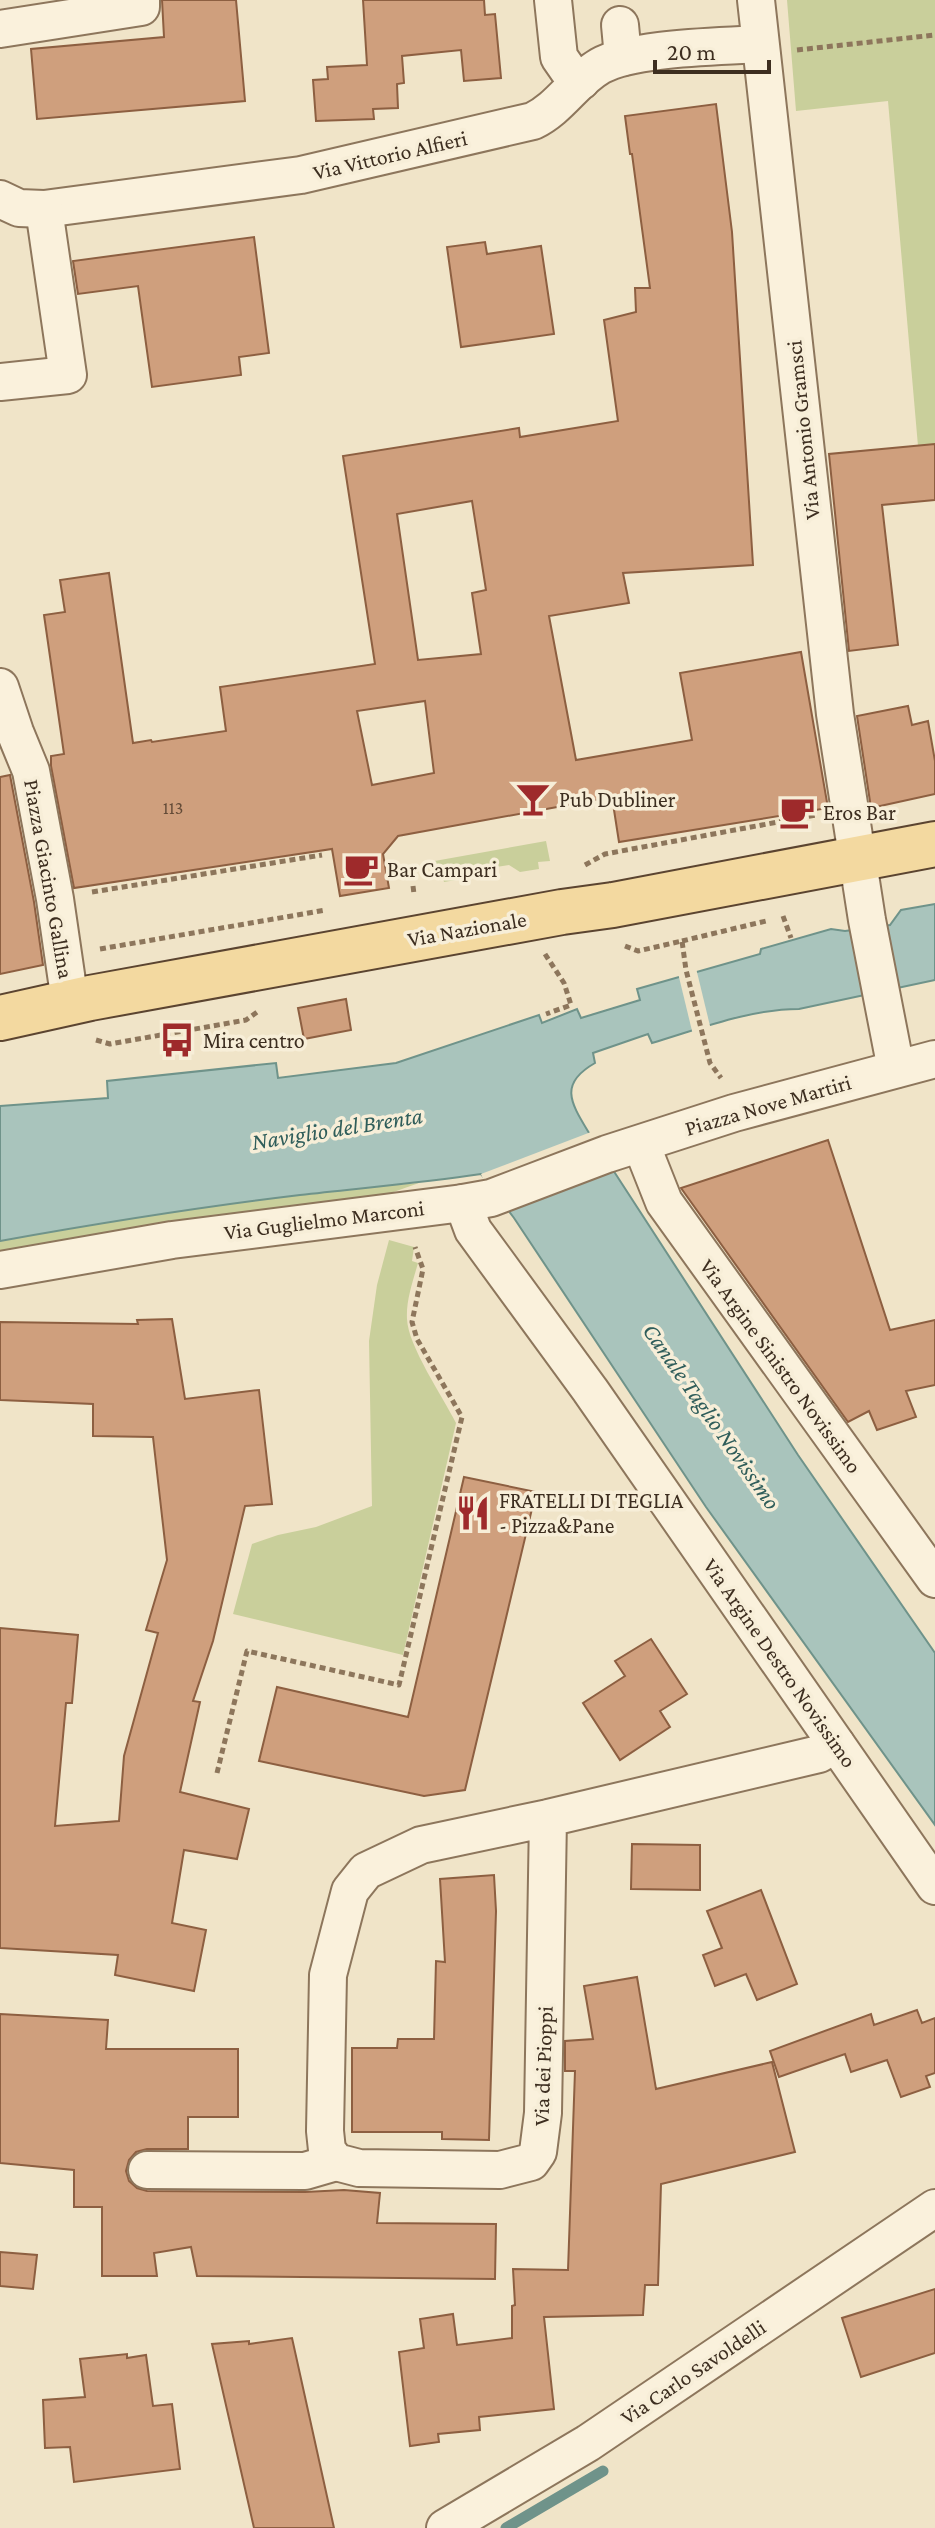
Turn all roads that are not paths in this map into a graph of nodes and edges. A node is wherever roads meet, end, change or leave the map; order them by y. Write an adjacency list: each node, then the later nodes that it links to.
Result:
1 (141, 0): 4 (street)
2 (553, 0): 6 (street)
3 (756, 0): 5 (street, Via Antonio Gramsci)
4 (0, 29)
5 (775, 48): 6 (street, Via Vittorio Alfieri); 12 (street, Via Antonio Gramsci)
6 (581, 81): 8 (street, Via Vittorio Alfieri)
7 (0, 199): 8 (street, Via Vittorio Alfieri)
8 (44, 209): 9 (street)
9 (14, 380)
10 (1, 695): 13 (street, Piazza Giacinto Gallina)
11 (935, 844): 12 (main road, Via Nazionale)
12 (858, 860): 13 (main road, Via Nazionale); 16 (street)
13 (70, 1002): 14 (main road, Via Nazionale)
14 (0, 1018)
15 (935, 1059): 16 (street, Piazza Nove Martiri)
16 (896, 1069): 17 (street, Piazza Nove Martiri)
17 (641, 1144): 18 (street, Via Guglielmo Marconi); 20 (street, Via Argine Sinistro Novissimo)
18 (477, 1201): 19 (street, Via Guglielmo Marconi); 21 (street, Via Argine Destro Novissimo)
19 (0, 1270)
20 (935, 1579)
21 (836, 1744): 22 (street); 23 (street, Via Argine Destro Novissimo)
22 (548, 1818): 24 (street); 24 (street, Via dei Pioppi)
23 (935, 1886)
24 (336, 2162): 25 (street, Via dei Pioppi)
25 (147, 2170)
26 (935, 2208): 27 (street, Via Carlo Savoldelli)
27 (445, 2528)

